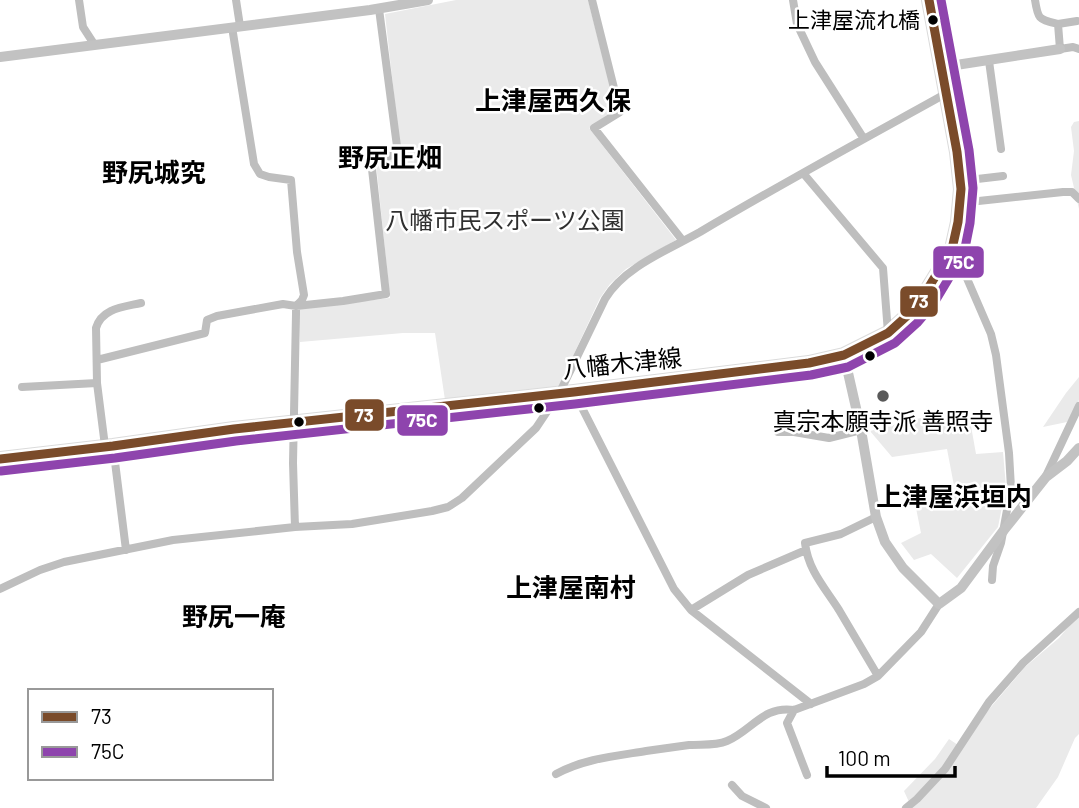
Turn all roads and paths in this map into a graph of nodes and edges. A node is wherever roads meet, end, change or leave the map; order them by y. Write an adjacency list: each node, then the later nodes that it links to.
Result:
1 (79, 0): 12 (street)
2 (236, 0): 11 (street)
3 (428, 0): 8 (street)
4 (592, 0): 26 (street)
5 (793, 0): 19 (street)
6 (929, 0): 17 (main road, 八幡木津線)
7 (1035, 0): 10 (street)
8 (379, 9): 11 (street); 29 (street)
9 (1077, 21): 10 (street)
10 (1058, 24): 13 (street)
11 (236, 26): 12 (street); 29 (street)
12 (94, 44): 15 (street)
13 (1060, 49): 14 (street); 16 (street)
14 (1079, 49)
15 (0, 57)
16 (989, 61): 17 (street); 20 (street)
17 (943, 67): 18 (main road, 八幡木津線)
18 (947, 93): 19 (street); 23 (main road, 八幡木津線)
19 (863, 139): 21 (street)
20 (1002, 149)
21 (803, 173): 26 (street); 30 (street)
22 (1003, 176): 23 (street)
23 (960, 181): 25 (main road, 八幡木津線)
24 (1079, 199): 25 (street)
25 (960, 203): 27 (main road, 八幡木津線)
26 (683, 241): 35 (street)
27 (951, 250): 30 (main road, 八幡木津線); 46 (street)
28 (141, 303): 32 (street)
29 (296, 306): 32 (street); 37 (street)
30 (888, 333): 31 (main road, 八幡木津線)
31 (844, 355): 35 (main road, 八幡木津線); 38 (street)
32 (97, 360): 33 (street)
33 (97, 383): 34 (street); 40 (street)
34 (22, 387)
35 (567, 392): 37 (main road, 八幡木津線); 45 (street); 52 (street)
36 (1079, 406): 43 (street)
37 (293, 423): 40 (main road, 八幡木津線); 45 (street)
38 (861, 430): 39 (street); 44 (street)
39 (778, 432)
40 (109, 446): 42 (main road, 八幡木津線); 47 (street)
41 (1079, 448): 43 (street)
42 (0, 458)
43 (1046, 477): 46 (street)
44 (876, 517): 48 (street); 51 (street)
45 (295, 527): 47 (street)
46 (1004, 530): 49 (street); 51 (street)
47 (127, 550): 50 (street)
48 (806, 550): 52 (street); 54 (street)
49 (992, 580)
50 (0, 589)
51 (939, 604): 54 (street)
52 (691, 610): 55 (street)
53 (1079, 612): 61 (street)
54 (878, 676): 55 (street)
55 (811, 704): 56 (street)
56 (794, 710): 57 (street); 58 (street)
57 (556, 774)
58 (807, 775)
59 (732, 785): 60 (street)
60 (766, 808)
61 (906, 808)

